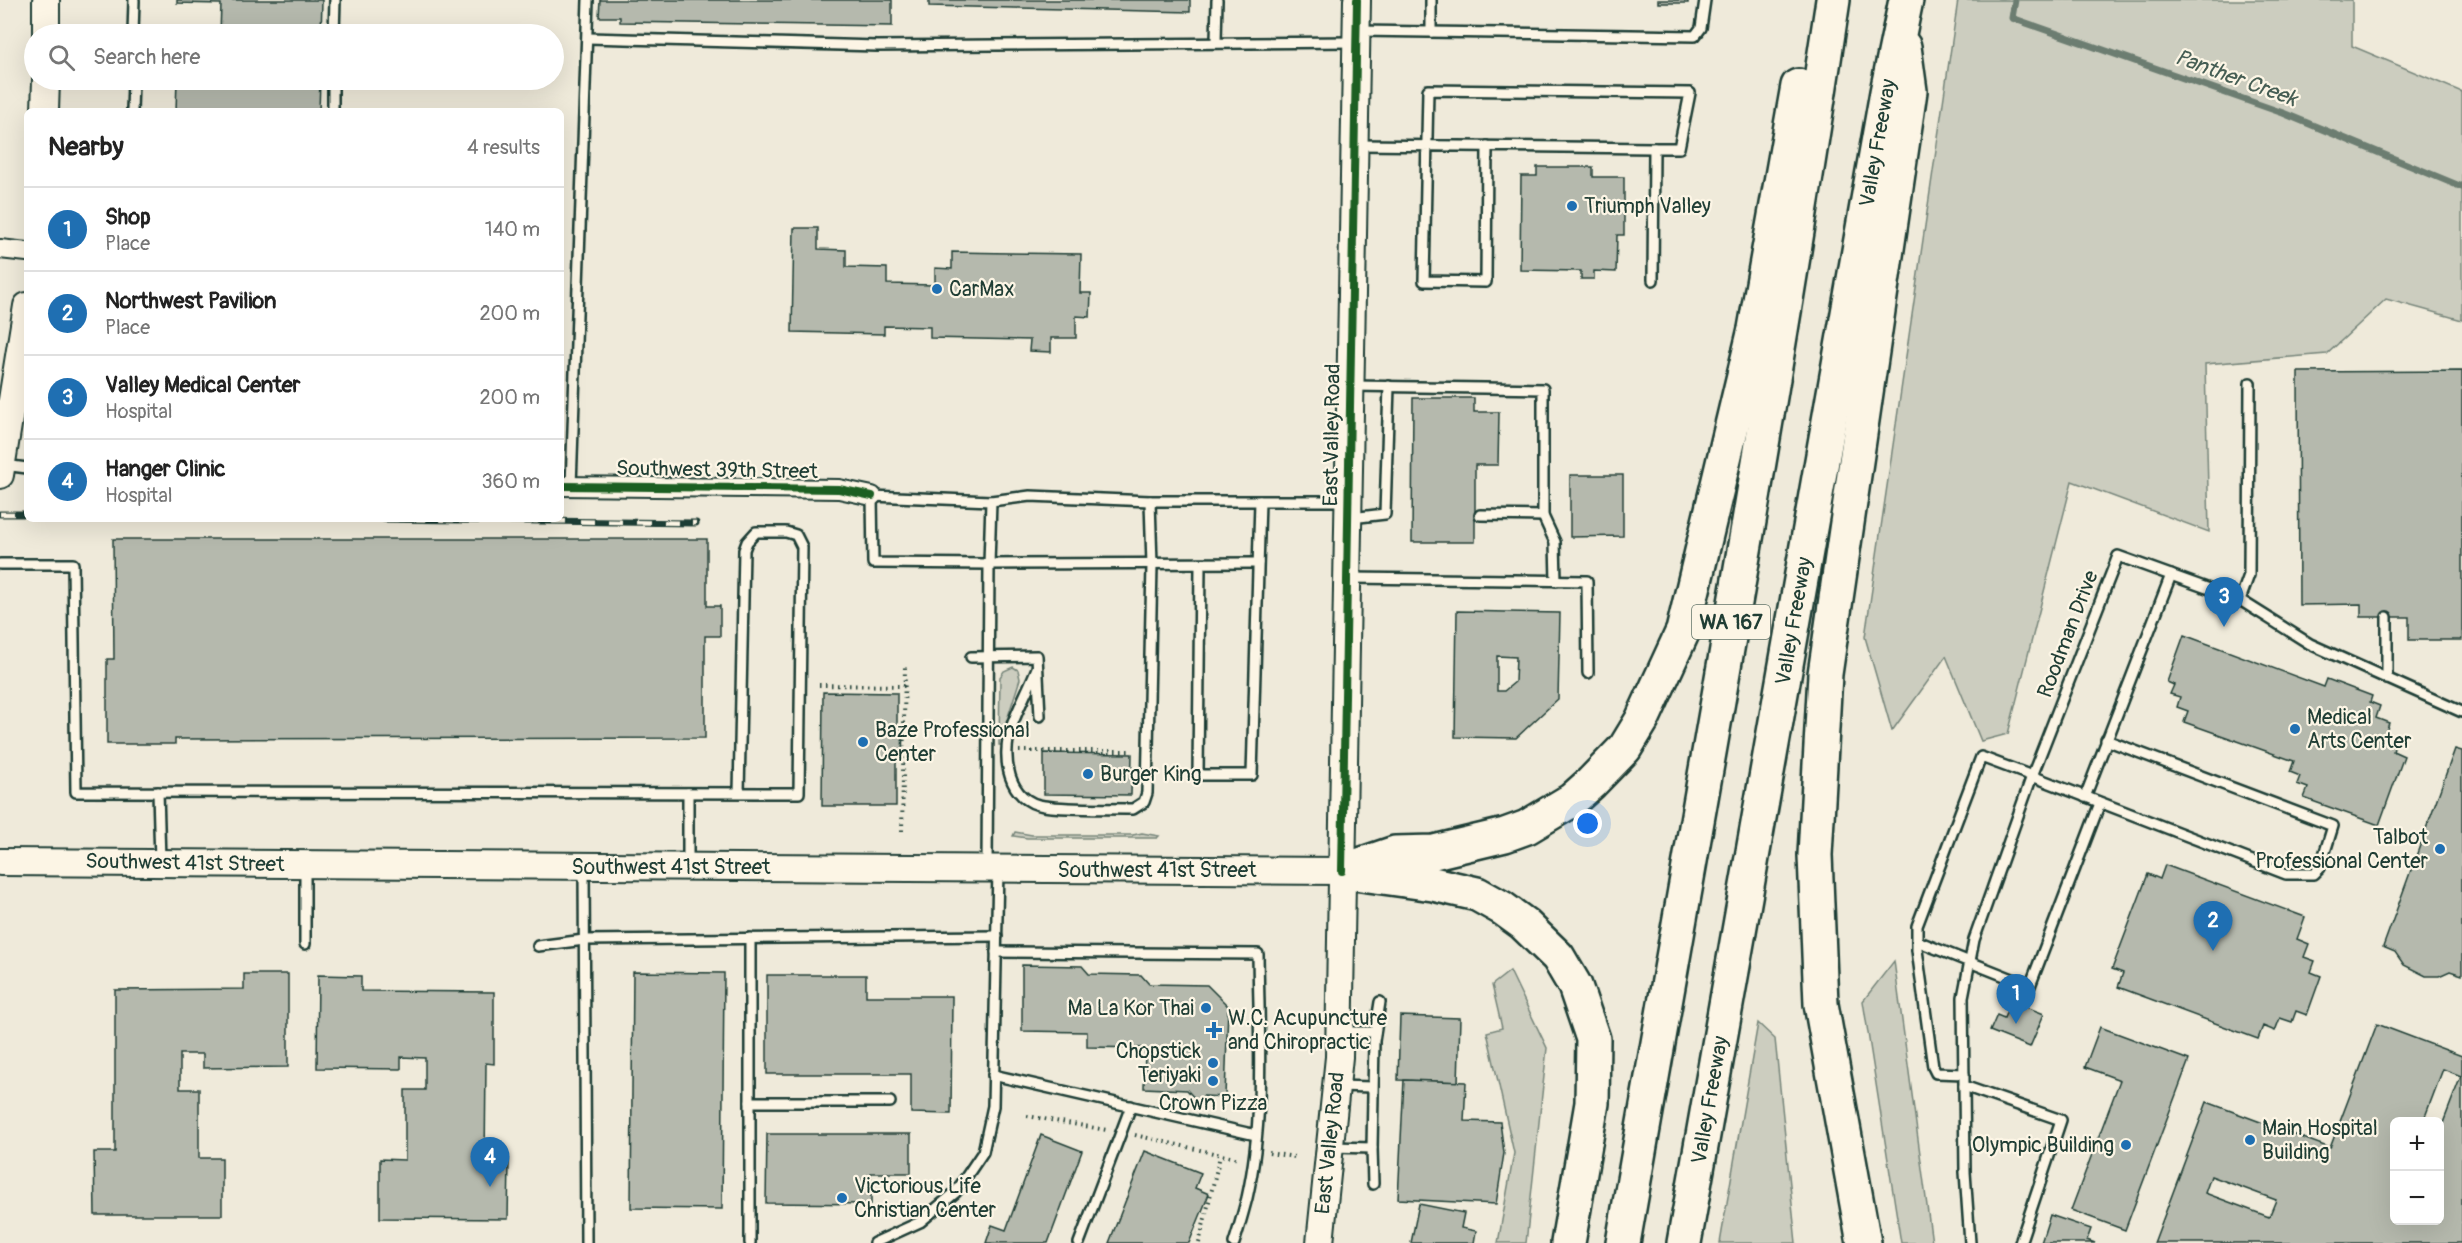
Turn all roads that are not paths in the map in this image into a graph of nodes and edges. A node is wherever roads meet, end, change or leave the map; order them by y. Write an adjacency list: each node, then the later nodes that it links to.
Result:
1 (46, 0): 12 (main road)
2 (134, 0): 13 (lane)
3 (335, 0): 14 (lane)
4 (588, 0): 17 (lane)
5 (1217, 0): 18 (lane)
6 (1357, 0): 16 (main road, East Valley Road)
7 (1431, 0): 15 (lane)
8 (1705, 0): 15 (lane)
9 (1812, 0): 76 (highway)
10 (1833, 0): 107 (highway, WA 167)
11 (1897, 9): 108 (highway); 109 (highway, Valley Freeway / WA 167); 110 (highway)
12 (46, 24)
13 (133, 24)
14 (334, 24)
15 (1431, 32): 16 (lane)
16 (1357, 36): 18 (lane); 25 (main road, East Valley Road)
17 (588, 38): 18 (lane); 38 (lane)
18 (1216, 41)
19 (46, 90): 22 (main road)
20 (132, 90): 23 (lane)
21 (333, 90): 24 (lane)
22 (45, 108)
23 (132, 108)
24 (333, 108)
25 (1355, 145): 26 (lane); 34 (main road, East Valley Road)
26 (1427, 146): 27 (lane); 27 (lane); 28 (lane)
27 (1487, 146): 28 (lane)
28 (1654, 148): 31 (lane)
29 (0, 249): 30 (street)
30 (24, 252)
31 (1653, 280)
32 (24, 325): 37 (main road)
33 (2250, 383): 54 (lane)
34 (1351, 386): 35 (lane); 43 (main road, East Valley Road)
35 (1389, 386): 43 (lane); 45 (lane)
36 (24, 468): 37 (lane)
37 (1, 470)
38 (566, 486): 39 (street, Southwest 39th Street)
39 (872, 496): 40 (lane); 48 (lane)
40 (991, 501): 41 (lane); 48 (lane)
41 (1150, 501): 42 (lane); 49 (lane)
42 (1260, 501): 43 (lane); 46 (lane)
43 (1348, 509): 52 (main road, East Valley Road)
44 (1480, 515): 45 (lane)
45 (1543, 516): 53 (lane)
46 (1258, 563): 50 (lane); 50 (lane)
47 (0, 564): 65 (lane)
48 (989, 564): 49 (lane); 57 (lane)
49 (1152, 565): 50 (lane); 58 (lane)
50 (1200, 565)
51 (2171, 575): 54 (lane, Roodman Drive); 63 (lane); 64 (lane, Roodman Drive)
52 (1347, 578): 53 (lane); 76 (main road, East Valley Road)
53 (1556, 581): 59 (lane)
54 (2240, 600): 60 (lane, Roodman Drive)
55 (2387, 616): 60 (lane)
56 (971, 657): 57 (lane)
57 (988, 657): 58 (lane); 75 (lane)
58 (1037, 668): 62 (lane)
59 (1588, 673)
60 (2387, 679): 61 (lane, Roodman Drive)
61 (2462, 712)
62 (1040, 716)
63 (2106, 740): 68 (lane); 69 (lane)
64 (2032, 776): 68 (lane); 80 (lane); 84 (lane)
65 (158, 792): 66 (lane); 71 (lane)
66 (688, 793): 67 (lane); 74 (lane)
67 (739, 793): 67 (lane)
68 (2085, 797): 69 (lane)
69 (2100, 804): 84 (lane)
70 (0, 862): 71 (main road, Southwest 41st Street)
71 (160, 863): 72 (main road, Southwest 41st Street)
72 (305, 864): 73 (main road, Southwest 41st Street); 81 (lane)
73 (584, 866): 74 (main road, Southwest 41st Street); 79 (lane)
74 (688, 867): 75 (main road, Southwest 41st Street)
75 (992, 869): 76 (main road, Southwest 41st Street); 77 (lane)
76 (1342, 871): 86 (main road, East Valley Road); 106 (highway)
77 (996, 936): 78 (lane); 83 (lane)
78 (750, 938): 79 (lane); 93 (lane)
79 (584, 940): 82 (lane); 100 (lane)
80 (1917, 941): 84 (lane); 88 (lane)
81 (305, 944)
82 (538, 946)
83 (996, 952): 89 (lane); 96 (lane)
84 (1969, 964): 88 (lane)
85 (1380, 1002): 87 (lane)
86 (1340, 1032): 87 (lane); 90 (main road, East Valley Road)
87 (1375, 1032): 92 (lane)
88 (1964, 1074): 91 (lane)
89 (993, 1075): 95 (lane); 102 (lane)
90 (1337, 1086): 92 (lane); 97 (main road, East Valley Road)
91 (1964, 1086): 111 (lane); 112 (lane)
92 (1372, 1087): 98 (lane)
93 (750, 1102): 94 (lane); 101 (lane)
94 (890, 1102)
95 (1131, 1106): 96 (lane); 103 (lane)
96 (1256, 1135): 104 (lane)
97 (1331, 1147): 98 (lane); 105 (main road, East Valley Road)
98 (1372, 1148): 99 (lane)
99 (1373, 1184)
100 (586, 1243)
101 (750, 1243)
102 (874, 1243)
103 (1079, 1243)
104 (1234, 1243)
105 (1320, 1243)
106 (1568, 1243)
107 (1623, 1243)
108 (1666, 1243)
109 (1684, 1243)
110 (1864, 1243)
111 (1970, 1243)
112 (2020, 1243)

